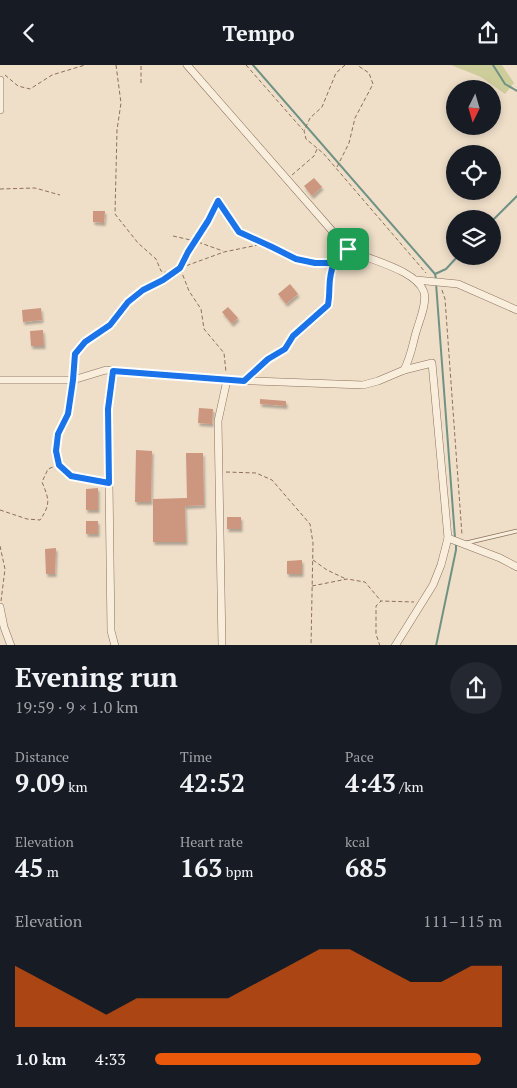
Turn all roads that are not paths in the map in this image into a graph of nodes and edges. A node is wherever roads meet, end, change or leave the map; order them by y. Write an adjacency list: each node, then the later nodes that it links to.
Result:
1 (187, 65): 4 (street)
2 (0, 80): 3 (street)
3 (0, 110)
4 (416, 280): 5 (street); 6 (street)
5 (517, 310)
6 (404, 370): 9 (street); 11 (street)
7 (113, 371): 8 (street); 9 (street); 16 (street)
8 (0, 380)
9 (227, 380): 17 (street)
10 (517, 531): 12 (lane)
11 (448, 538): 12 (street); 18 (street)
12 (463, 543): 13 (street)
13 (517, 567)
14 (0, 607): 15 (street)
15 (11, 645)
16 (115, 645)
17 (222, 645)
18 (395, 645)

